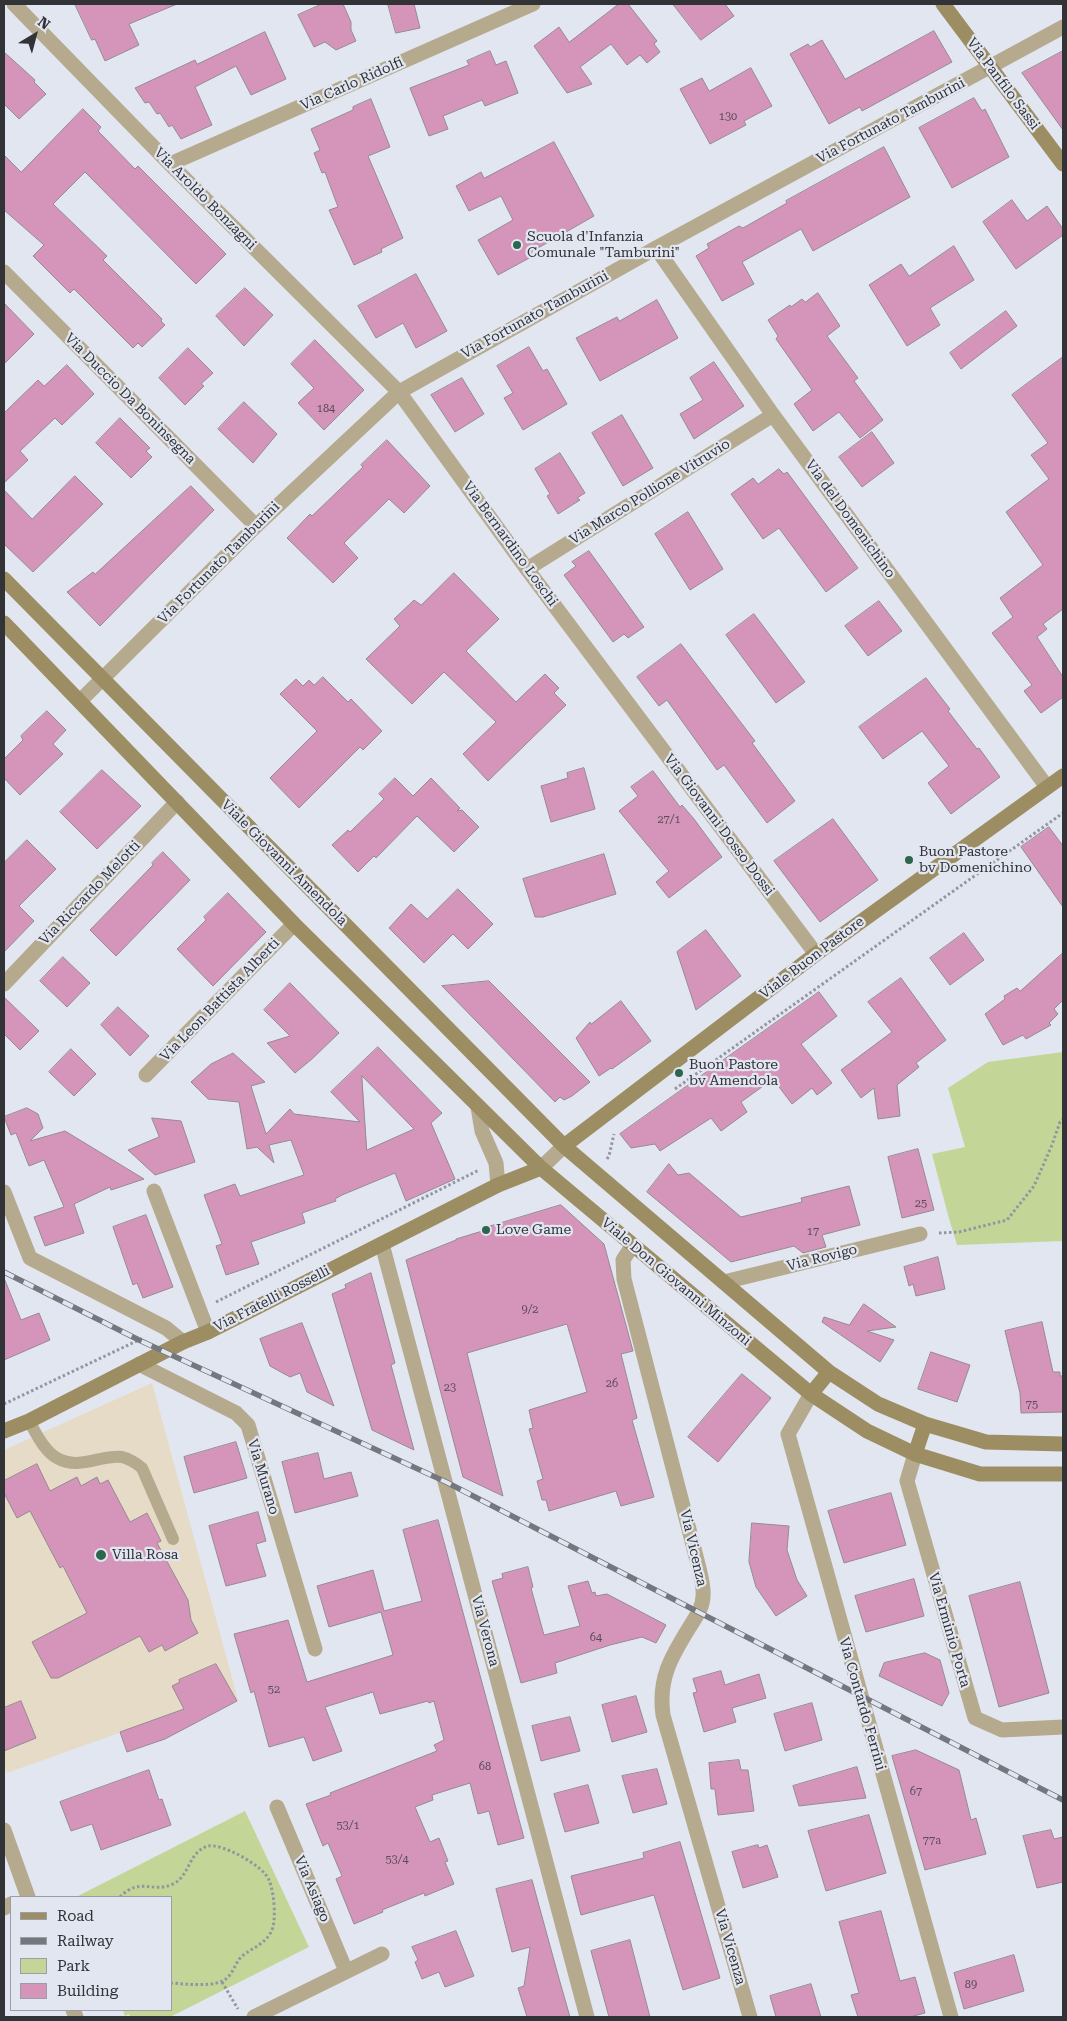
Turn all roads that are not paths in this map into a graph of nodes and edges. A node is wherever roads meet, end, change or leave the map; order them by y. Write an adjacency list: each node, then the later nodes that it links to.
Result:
1 (14, 4): 6 (street, Via Aroldo Bonzagni)
2 (534, 4): 6 (street, Via Carlo Ridolfi)
3 (943, 4): 5 (main road, Via Panfilo Sassi)
4 (1063, 27): 5 (street, Via Fortunato Tamburini)
5 (991, 68): 7 (main road, Via Panfilo Sassi); 8 (street, Via Fortunato Tamburini)
6 (170, 164): 10 (street, Via Aroldo Bonzagni)
7 (1063, 164)
8 (656, 248): 10 (street, Via Fortunato Tamburini); 11 (street, Via del Domenichino)
9 (4, 272): 12 (street, Via Duccio Da Boninsegna)
10 (399, 392): 12 (street, Via Fortunato Tamburini); 13 (street, Via Bernardino Loschi)
11 (773, 415): 13 (street, Via Marco Pollione Vitruvio); 20 (street, Via del Domenichino)
12 (256, 526): 16 (street, Via Fortunato Tamburini)
13 (528, 569): 17 (street, Via Bernardino Loschi)
14 (4, 579): 16 (main road, Viale Giovanni Amendola)
15 (4, 624): 18 (main road)
16 (102, 679): 18 (street, Via Fortunato Tamburini); 27 (main road, Viale Giovanni Amendola)
17 (623, 696): 23 (street, Via Giovanni Dosso Dossi)
18 (80, 701): 21 (main road)
19 (1063, 776): 20 (main road, Viale Buon Pastore)
20 (1047, 787): 23 (main road, Viale Buon Pastore)
21 (177, 802): 22 (main road); 24 (street, Via Riccardo Melotti)
22 (294, 924): 25 (street, Via Leon Battista Alberti); 26 (main road)
23 (816, 954): 27 (main road, Viale Buon Pastore)
24 (4, 984)
25 (146, 1075)
26 (478, 1107): 28 (main road); 29 (street)
27 (564, 1146): 28 (street); 35 (main road)
28 (541, 1168): 29 (main road, Via Fratelli Rosselli); 34 (main road, Viale Don Giovanni Minzoni)
29 (498, 1186): 33 (main road, Via Fratelli Rosselli)
30 (154, 1191): 36 (street)
31 (4, 1192): 37 (street)
32 (920, 1234): 35 (street, Via Rovigo)
33 (382, 1244): 36 (main road, Via Fratelli Rosselli); 56 (street, Via Verona)
34 (632, 1246): 40 (main road, Viale Don Giovanni Minzoni); 57 (street, Via Vicenza)
35 (724, 1282): 39 (main road)
36 (208, 1332): 37 (main road, Via Fratelli Rosselli)
37 (183, 1342): 38 (main road, Via Fratelli Rosselli)
38 (140, 1364): 41 (main road, Via Fratelli Rosselli); 48 (street, Via Murano)
39 (829, 1372): 40 (main road); 42 (main road)
40 (811, 1394): 45 (main road, Viale Don Giovanni Minzoni); 58 (street, Via Contardo Ferrini)
41 (29, 1421): 43 (main road, Via Fratelli Rosselli); 47 (lane)
42 (925, 1424): 44 (main road); 45 (main road)
43 (4, 1431)
44 (1063, 1444)
45 (915, 1454): 46 (main road, Viale Don Giovanni Minzoni); 49 (street, Via Erminio Porta)
46 (1063, 1474)
47 (173, 1539)
48 (315, 1648)
49 (1063, 1727)
50 (277, 1807): 54 (street, Via Asiago)
51 (4, 1830): 52 (street)
52 (27, 1896)
53 (382, 1954): 54 (street)
54 (346, 1971): 55 (street)
55 (254, 2017)
56 (587, 2017)
57 (750, 2017)
58 (951, 2017)

